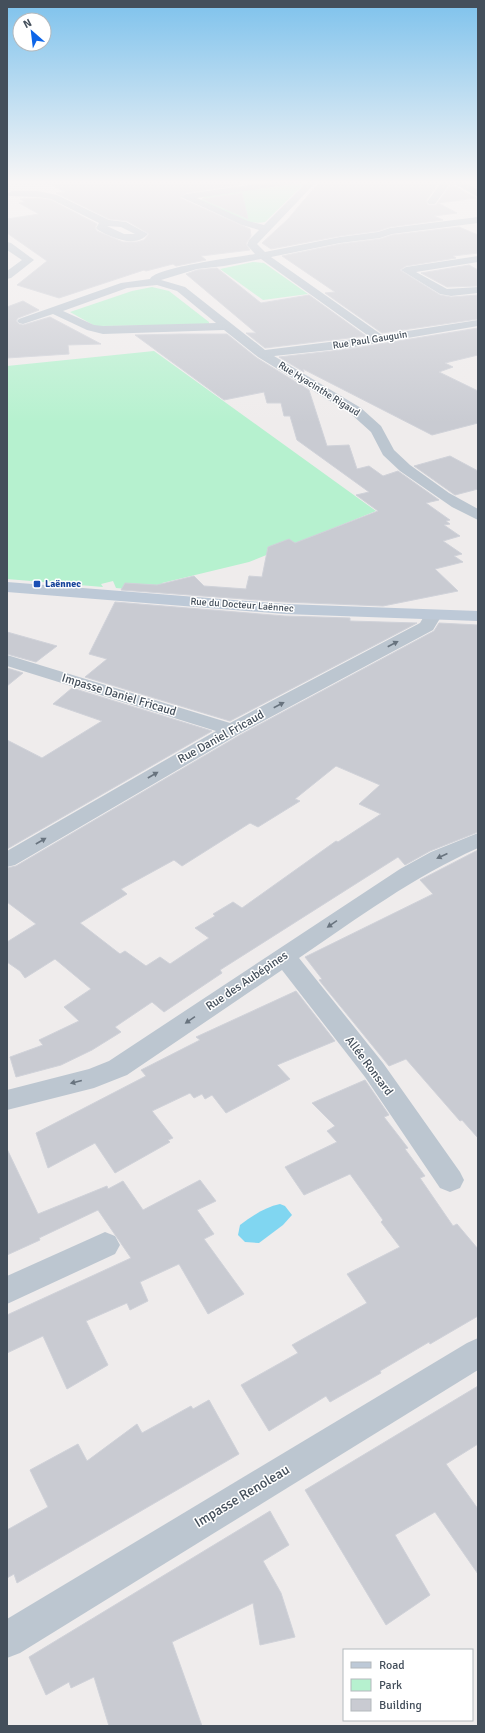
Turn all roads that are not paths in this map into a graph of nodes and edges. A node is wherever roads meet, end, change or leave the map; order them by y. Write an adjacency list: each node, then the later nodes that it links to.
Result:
1 (29, 261): 7 (street)
2 (234, 261): 9 (street)
3 (270, 261): 15 (street)
4 (465, 261): 5 (street)
5 (436, 265): 6 (street); 10 (street)
6 (450, 273)
7 (7, 276)
8 (464, 281): 10 (street)
9 (157, 282): 11 (street, Rue Hyacinthe Rigaud); 14 (street, Rue Hyacinthe Rigaud)
10 (478, 289)
11 (53, 310): 12 (street, Rue Hyacinthe Rigaud); 14 (street)
12 (23, 321)
13 (478, 323): 15 (street, Rue Paul Gauguin)
14 (228, 326): 16 (street, Rue Hyacinthe Rigaud)
15 (380, 339): 16 (street, Rue Paul Gauguin)
16 (262, 354): 17 (street, Rue Hyacinthe Rigaud)
17 (478, 515)
18 (7, 587): 19 (street, Rue du Docteur Laënnec)
19 (433, 616): 20 (street, Rue du Docteur Laënnec); 22 (street, Rue Daniel Fricaud, one-way to 19)
20 (478, 616)
21 (7, 660): 22 (street, Impasse Daniel Fricaud)
22 (232, 730): 24 (street, Rue Daniel Fricaud, one-way to 22)
23 (478, 840): 25 (street, Rue des Aubépines, one-way to 25)
24 (7, 860)
25 (284, 956): 26 (street, Rue des Aubépines, one-way to 26); 27 (street, Allée Ronsard)
26 (7, 1100)
27 (450, 1180)
28 (105, 1245): 29 (street)
29 (7, 1290)
30 (478, 1352): 31 (street, Impasse Renoleau)
31 (7, 1640)

